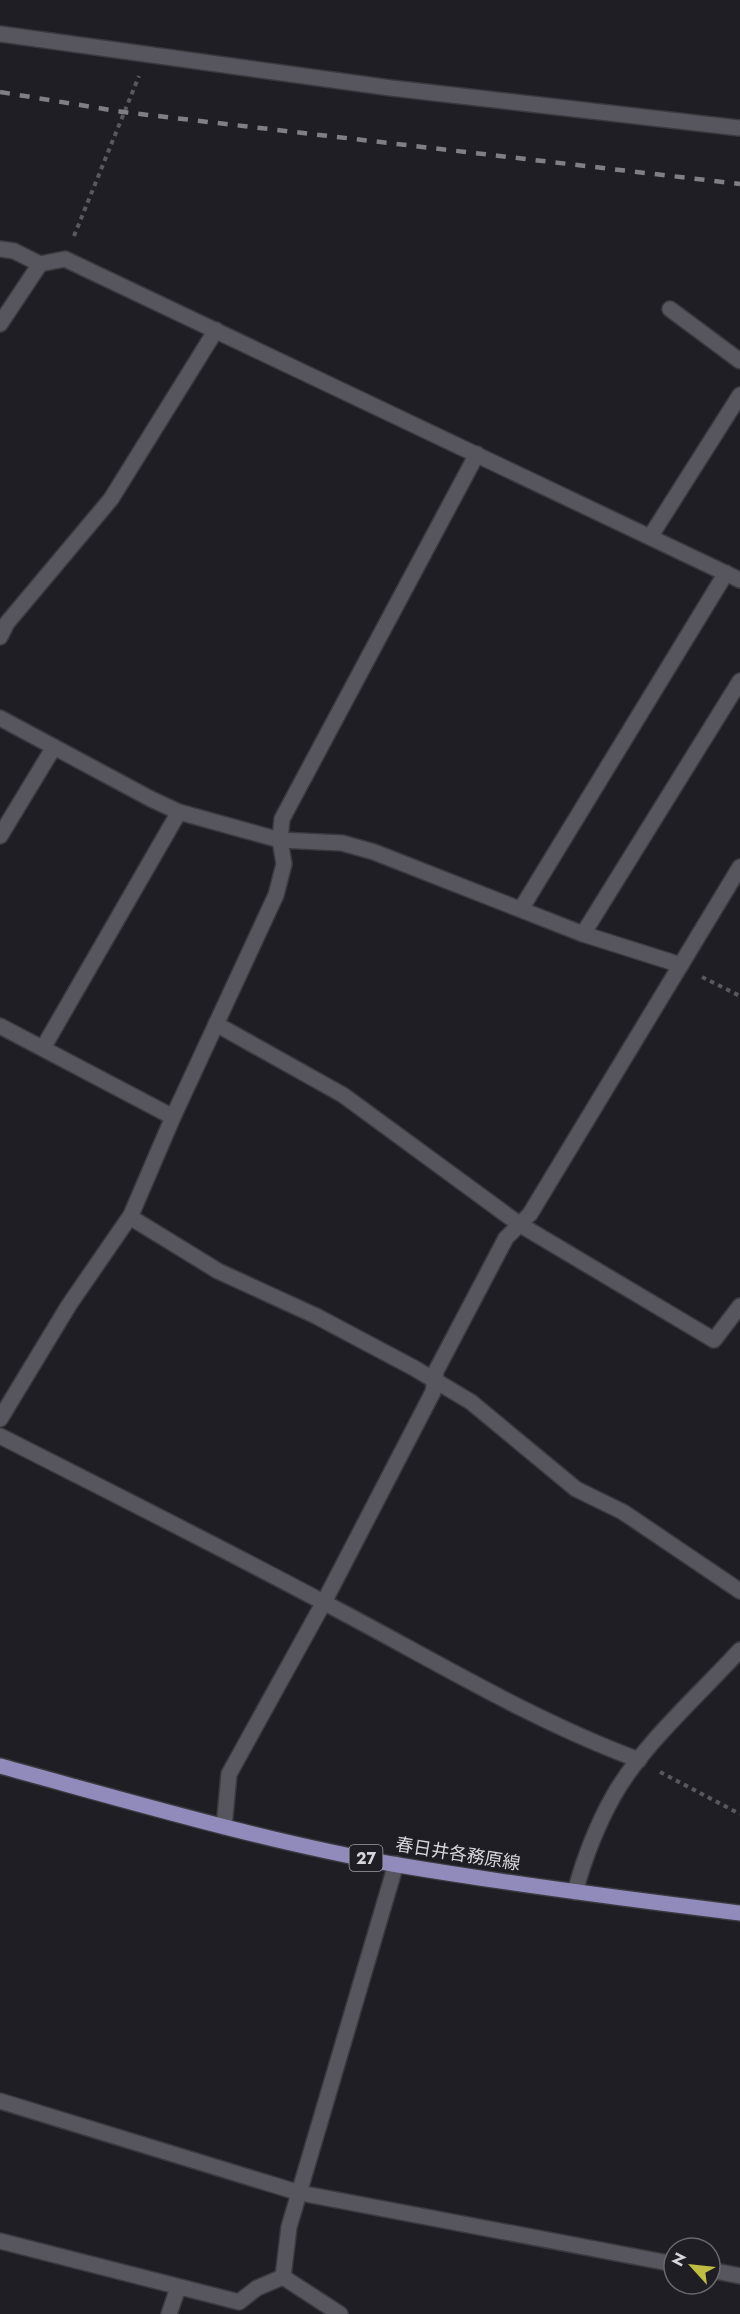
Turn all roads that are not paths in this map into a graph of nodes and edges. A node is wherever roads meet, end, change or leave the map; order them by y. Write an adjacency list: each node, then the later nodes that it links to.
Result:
1 (0, 34): 2 (street)
2 (740, 128)
3 (0, 249): 4 (street)
4 (40, 264): 6 (street); 7 (street)
5 (670, 309): 8 (street)
6 (0, 324)
7 (216, 330): 10 (street); 13 (street)
8 (740, 361)
9 (740, 395): 11 (street)
10 (477, 454): 11 (street); 19 (street)
11 (650, 537): 12 (street)
12 (733, 576): 21 (street)
13 (0, 638)
14 (740, 681): 22 (street)
15 (0, 718): 16 (street)
16 (54, 747): 17 (street); 18 (street)
17 (179, 812): 19 (street); 26 (street)
18 (0, 836)
19 (280, 840): 21 (street); 24 (street)
20 (740, 867): 23 (street)
21 (521, 909): 22 (street)
22 (583, 934): 23 (street)
23 (681, 965): 29 (street)
24 (216, 1024): 27 (street); 29 (street)
25 (0, 1026): 26 (street)
26 (43, 1048): 27 (street)
27 (173, 1117): 28 (street)
28 (130, 1217): 31 (street); 32 (street)
29 (519, 1224): 30 (street); 31 (street)
30 (740, 1306)
31 (434, 1382): 34 (street); 35 (street)
32 (0, 1419)
33 (0, 1436): 35 (street)
34 (740, 1591)
35 (324, 1602): 37 (street); 39 (street)
36 (740, 1650): 37 (street)
37 (639, 1760): 41 (street)
38 (0, 1766): 39 (main road, 春日井各務原線 / 27)
39 (224, 1827): 40 (main road, 春日井各務原線 / 27)
40 (396, 1864): 41 (main road, 春日井各務原線 / 27); 44 (street)
41 (575, 1892): 42 (main road, 春日井各務原線 / 27)
42 (740, 1913)
43 (0, 2101): 44 (street)
44 (300, 2193): 46 (street); 49 (street)
45 (0, 2241): 50 (street)
46 (662, 2262)
47 (722, 2272): 48 (street)
48 (740, 2276)
49 (283, 2277): 50 (street); 52 (street)
50 (178, 2288): 51 (street)
51 (169, 2314)
52 (340, 2314)

